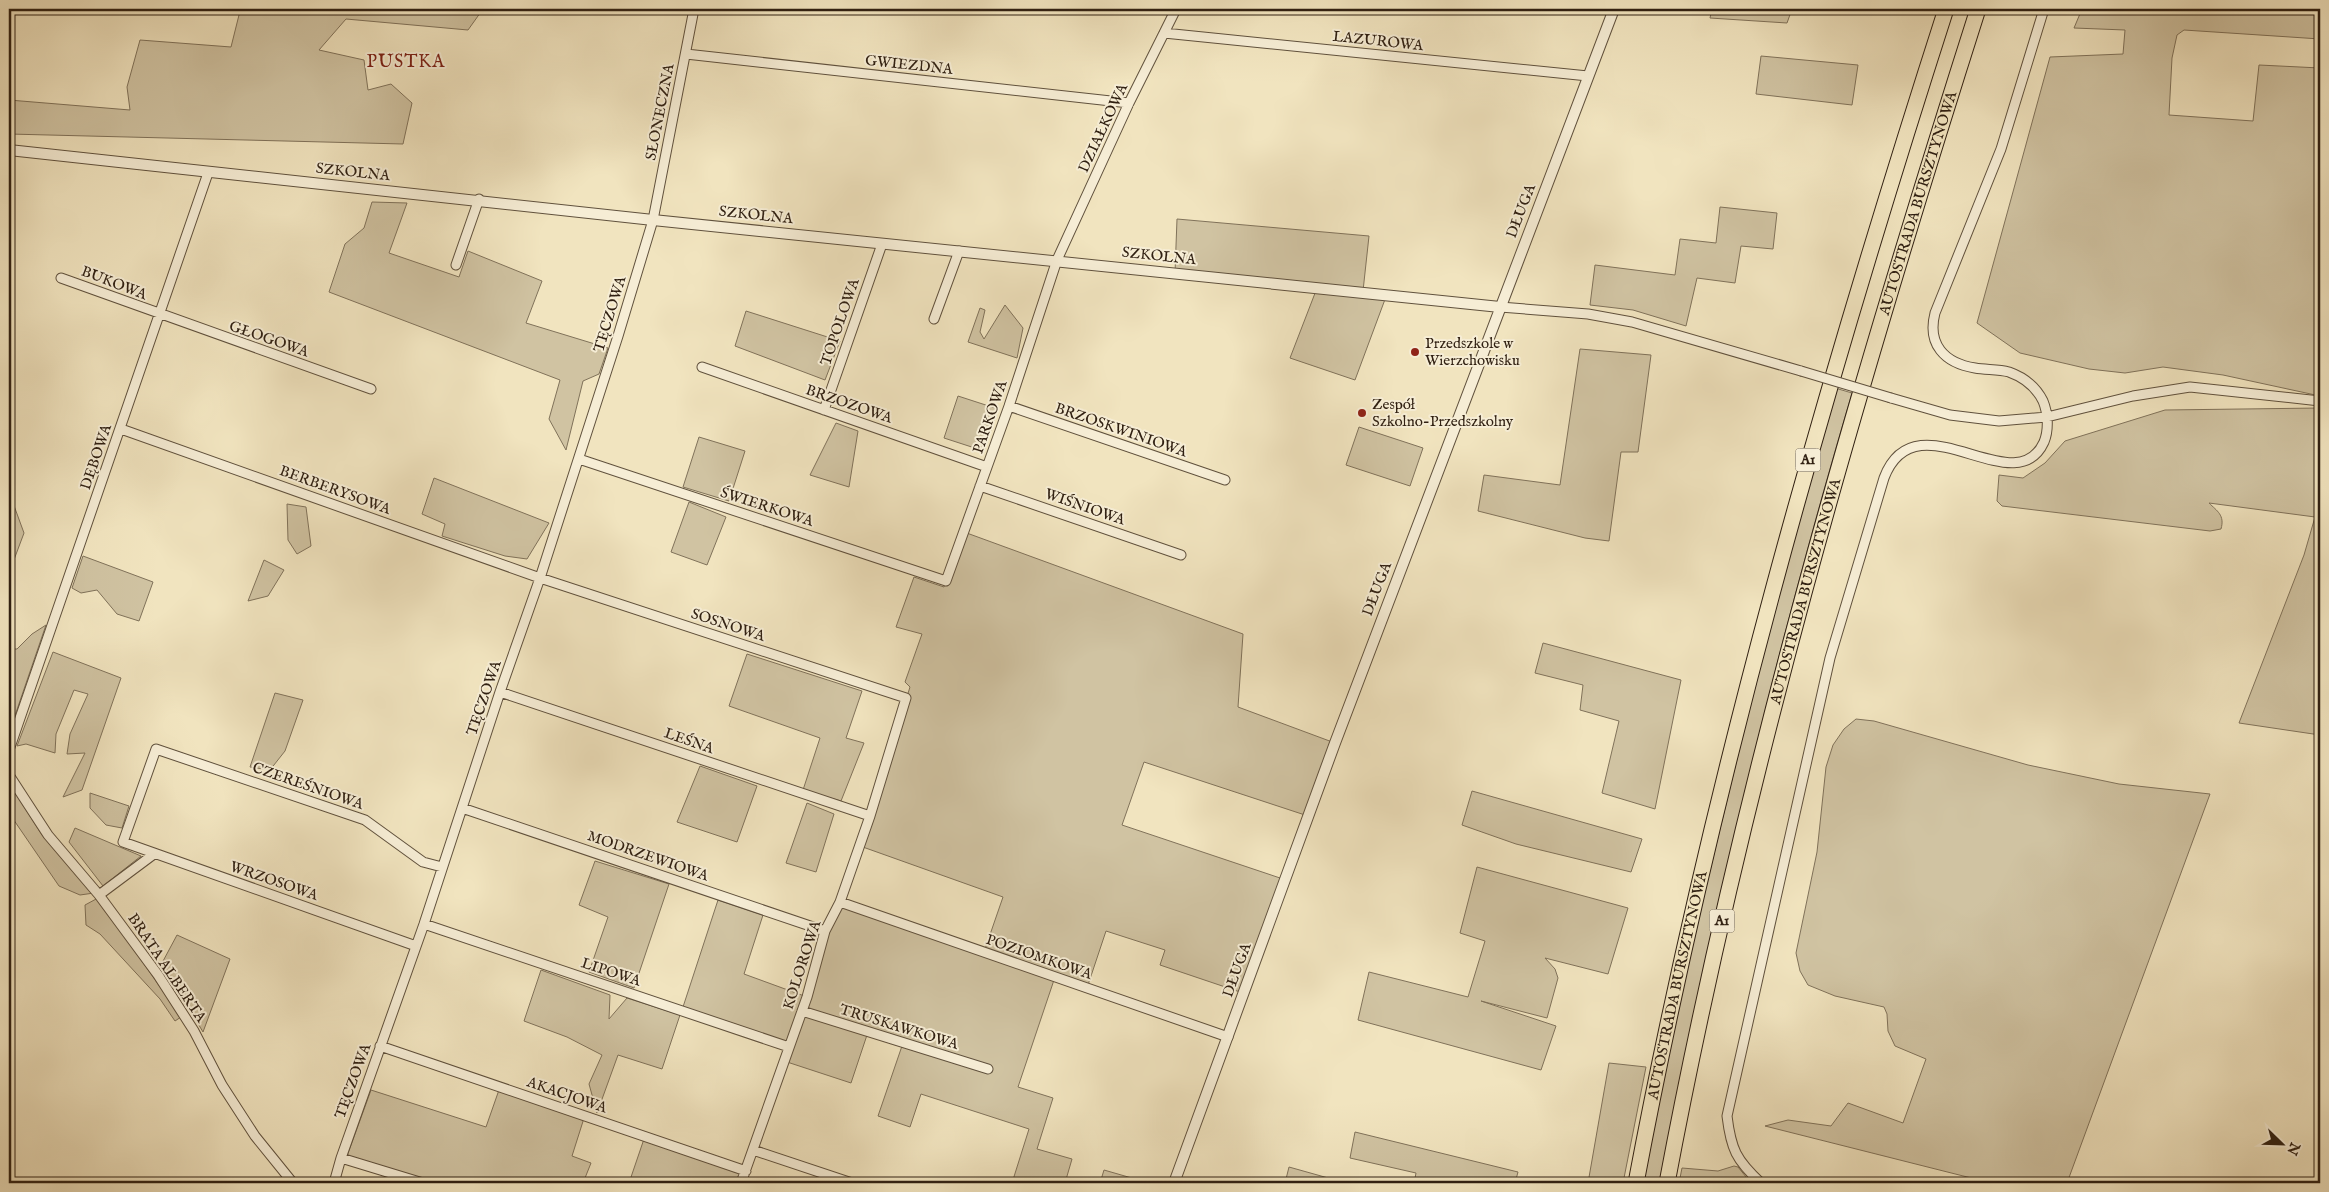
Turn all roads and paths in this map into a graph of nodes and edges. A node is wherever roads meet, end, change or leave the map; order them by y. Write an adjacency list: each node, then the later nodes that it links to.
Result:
1 (694, 9): 8 (street, SŁONECZNA)
2 (1176, 9): 7 (street, DZIAŁKOWA)
3 (1614, 9): 9 (street, DŁUGA)
4 (1946, 9): 56 (highway, AUTOSTRADA BURSZTYNOWA / A1)
5 (1978, 9): 68 (highway, AUTOSTRADA BURSZTYNOWA / A1)
6 (2044, 9): 28 (street)
7 (1164, 33): 9 (street, LAZUROWA); 10 (street, DZIAŁKOWA)
8 (686, 54): 10 (street, GWIEZDNA); 14 (street, SŁONECZNA)
9 (1588, 76): 20 (street, DŁUGA)
10 (1129, 103): 17 (street, DZIAŁKOWA)
11 (9, 150): 12 (street, SZKOLNA)
12 (208, 173): 13 (street, SZKOLNA); 21 (street, DĘBOWA)
13 (479, 199): 14 (street, SZKOLNA); 18 (street)
14 (653, 220): 15 (street, SZKOLNA); 30 (street, TĘCZOWA)
15 (882, 244): 16 (street, SZKOLNA); 27 (street, TOPOLOWA)
16 (959, 251): 17 (street, SZKOLNA); 22 (street)
17 (1057, 260): 20 (street, SZKOLNA); 26 (street, PARKOWA)
18 (456, 265)
19 (61, 278): 21 (street, BUKOWA)
20 (1500, 307): 28 (street, bridge); 52 (street, DŁUGA)
21 (158, 314): 24 (street, GŁOGOWA); 29 (street, DĘBOWA)
22 (934, 319)
23 (702, 367): 27 (street, BRZOZOWA)
24 (371, 389)
25 (2320, 401): 28 (street)
26 (1009, 406): 31 (street, PARKOWA); 32 (street, BRZOSKWINIOWA)
27 (824, 410): 31 (street, BRZOZOWA)
28 (2047, 417): 69 (street)
29 (120, 429): 35 (street, BERBERYSOWA); 40 (street, DĘBOWA)
30 (579, 459): 35 (street, TĘCZOWA); 36 (street, ŚWIERKOWA)
31 (987, 467): 33 (street, PARKOWA)
32 (1225, 480)
33 (980, 486): 34 (street, WIŚNIOWA); 36 (street, PARKOWA)
34 (1181, 555)
35 (540, 578): 37 (street, TĘCZOWA); 38 (street, SOSNOWA)
36 (946, 581)
37 (500, 692): 42 (street, TĘCZOWA); 43 (street, LEŚNA)
38 (906, 698): 43 (street, KOLOROWA)
39 (156, 749): 44 (street, WRZOSOWA); 45 (street, CZEREŚNIOWA)
40 (9, 750)
41 (9, 775): 46 (street, BRATA ALBERTA)
42 (462, 808): 45 (street, TĘCZOWA); 49 (street, MODRZEWIOWA)
43 (870, 816): 47 (street, KOLOROWA)
44 (154, 854): 46 (street); 50 (street, WRZOSOWA)
45 (442, 868): 48 (street, TĘCZOWA)
46 (99, 895): 60 (street, BRATA ALBERTA)
47 (840, 902): 49 (street, KOLOROWA); 52 (street, POZIOMKOWA)
48 (424, 924): 50 (street, TĘCZOWA); 54 (street, LIPOWA)
49 (825, 931): 51 (street, KOLOROWA)
50 (416, 946): 53 (street, TĘCZOWA)
51 (802, 1011): 54 (street, KOLOROWA); 55 (street, TRUSKAWKOWA)
52 (1228, 1037): 65 (street, DŁUGA)
53 (380, 1046): 58 (street, TĘCZOWA); 59 (street, AKACJOWA)
54 (789, 1046): 57 (street, KOLOROWA)
55 (988, 1069)
56 (1646, 1127): 66 (highway); 67 (highway, AUTOSTRADA BURSZTYNOWA / A1)
57 (753, 1150): 59 (street, KOLOROWA); 64 (street)
58 (341, 1158): 61 (street, TĘCZOWA); 62 (street)
59 (746, 1171): 63 (street, KOLOROWA)
60 (293, 1183)
61 (334, 1183)
62 (423, 1183)
63 (741, 1183)
64 (852, 1183)
65 (1174, 1183)
66 (1632, 1183)
67 (1636, 1183)
68 (1668, 1183)
69 (1761, 1183)

